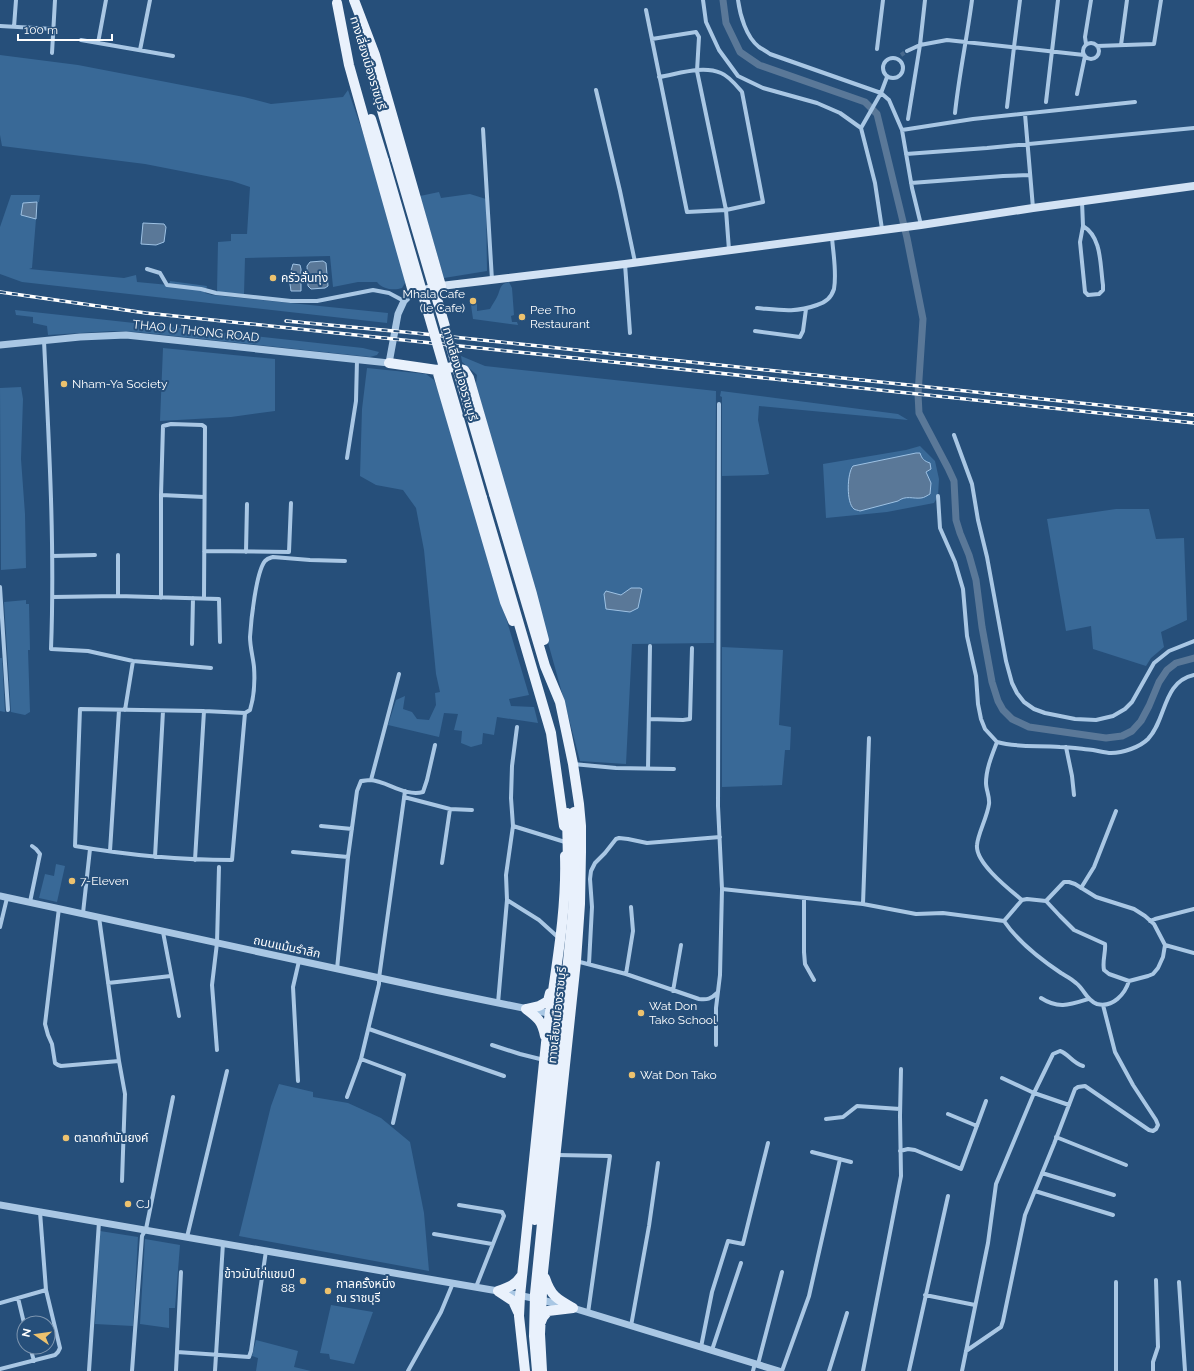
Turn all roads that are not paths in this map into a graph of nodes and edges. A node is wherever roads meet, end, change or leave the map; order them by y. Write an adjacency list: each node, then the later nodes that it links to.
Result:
1 (16, 0): 20 (street)
2 (55, 0): 21 (street)
3 (106, 0): 24 (street)
4 (150, 0): 32 (street)
5 (350, 0): 109 (main road, ทางเลี่ยงเมืองราชบุรี, bridge)
6 (354, 0): 71 (main road)
7 (702, 0): 50 (street)
8 (738, 0): 42 (street)
9 (883, 0): 31 (street)
10 (925, 0): 27 (street)
11 (972, 0): 25 (street)
12 (1020, 0): 30 (street)
13 (1058, 0): 34 (street)
14 (1091, 0): 26 (street)
15 (1127, 0): 28 (street)
16 (1161, 0): 28 (street)
17 (336, 2): 72 (main road); 113 (main road, ทางเลี่ยงเมืองราชบุรี, bridge)
18 (646, 10): 22 (street)
19 (0, 26): 20 (street)
20 (14, 27): 21 (street)
21 (53, 29): 35 (street)
22 (652, 39): 38 (street); 39 (street)
23 (81, 40): 24 (street)
24 (98, 43): 32 (street)
25 (966, 43): 27 (street); 30 (street); 47 (street)
26 (1086, 44): 29 (street); 36 (street)
27 (920, 45): 33 (street); 49 (street)
28 (1121, 45): 29 (street)
29 (1097, 46): 36 (street)
30 (1014, 47): 34 (street); 46 (street)
31 (877, 49)
32 (140, 50): 37 (street)
33 (907, 51)
34 (1052, 52): 36 (street); 44 (street)
35 (52, 53)
36 (1085, 55): 43 (street)
37 (173, 56)
38 (697, 71): 39 (street); 61 (street); 61 (street)
39 (659, 77): 61 (street)
40 (887, 77): 40 (street); 42 (street)
41 (596, 90): 67 (street)
42 (881, 93): 50 (street); 53 (street)
43 (1077, 94)
44 (1046, 102)
45 (1135, 102): 48 (street)
46 (1007, 107)
47 (955, 113)
48 (1025, 114): 53 (street); 54 (street)
49 (908, 119)
50 (861, 128): 64 (street)
51 (1194, 128): 54 (street)
52 (483, 129): 70 (street)
53 (902, 130): 55 (street)
54 (1028, 144): 55 (street); 56 (street)
55 (906, 154): 57 (street)
56 (1030, 175): 57 (street); 60 (street)
57 (911, 183): 62 (street)
58 (1194, 186): 59 (main road)
59 (1082, 201): 60 (main road); 63 (street)
60 (1033, 208): 62 (main road)
61 (726, 210): 66 (street)
62 (918, 225): 64 (main road)
63 (1083, 226): 63 (street)
64 (884, 229): 65 (main road)
65 (832, 236): 66 (main road); 75 (street)
66 (729, 250): 67 (main road)
67 (635, 262): 68 (main road)
68 (625, 264): 70 (main road); 77 (street)
69 (147, 269): 73 (street)
70 (492, 280): 71 (main road)
71 (441, 286): 72 (main road)
72 (413, 292): 73 (street)
73 (404, 301): 81 (street)
74 (757, 308): 75 (street)
75 (806, 309): 76 (street)
76 (755, 331)
77 (630, 333)
78 (44, 341): 79 (street, THAO U THONG ROAD); 80 (street, THAO U THONG ROAD); 95 (street)
79 (0, 345)
80 (357, 360): 81 (street, THAO U THONG ROAD); 85 (street)
81 (388, 363): 82 (main road)
82 (437, 370): 113 (main road); 114 (main road)
83 (719, 404): 142 (street)
84 (954, 434): 103 (street)
85 (347, 458)
86 (161, 495): 88 (street); 88 (street); 100 (street)
87 (938, 496): 125 (street)
88 (204, 497): 91 (street)
89 (291, 503): 92 (street)
90 (247, 504): 92 (street)
91 (204, 552): 92 (street); 102 (street)
92 (246, 552)
93 (95, 555): 95 (street)
94 (118, 555): 98 (street)
95 (52, 556): 99 (street)
96 (345, 561): 120 (street)
97 (0, 587): 115 (street)
98 (118, 596): 99 (street); 100 (street)
99 (53, 597): 108 (street)
100 (161, 598): 101 (street)
101 (193, 598): 102 (street); 105 (street)
102 (204, 598): 104 (street)
103 (1194, 641)
104 (220, 642)
105 (192, 644)
106 (650, 646): 121 (street)
107 (692, 648): 121 (street)
108 (133, 661): 110 (street); 117 (street)
109 (545, 666): 114 (main road, ทางเลี่ยงเมืองราชบุรี); 138 (main road, ทางเลี่ยงเมืองราชบุรี)
110 (211, 668)
111 (399, 674): 131 (street)
112 (1194, 675): 127 (street)
113 (542, 700): 123 (main road, ทางเลี่ยงเมืองราชบุรี)
114 (560, 702): 128 (main road, ทางเลี่ยงเมืองราชบุรี)
115 (8, 710)
116 (119, 710): 117 (street); 145 (street); 146 (street)
117 (125, 710): 118 (street)
118 (163, 710): 119 (street); 148 (street)
119 (204, 711): 120 (street); 150 (street)
120 (245, 713): 150 (street)
121 (649, 719): 129 (street)
122 (517, 727): 140 (street)
123 (551, 733): 138 (main road, ทางเลี่ยงเมืองราชบุรี); 143 (main road, ทางเลี่ยงเมืองราชบุรี)
124 (869, 738): 161 (street)
125 (996, 742): 127 (street); 158 (street)
126 (435, 745): 132 (street)
127 (1066, 747): 133 (street)
128 (573, 764): 129 (street); 177 (main road, ทางเลี่ยงเมืองราชบุรี)
129 (648, 769): 130 (street)
130 (674, 770)
131 (371, 780): 132 (street); 141 (street)
132 (405, 791): 134 (street)
133 (1074, 795)
134 (404, 797): 135 (street); 182 (street)
135 (450, 808): 136 (street); 151 (street)
136 (472, 810)
137 (1116, 811): 153 (street)
138 (570, 813): 286 (main road, ทางเลี่ยงเมืองราชบุรี, bridge); 287 (main road, ทางเลี่ยงเมืองราชบุรี, bridge)
139 (321, 826): 141 (street)
140 (513, 826): 143 (street); 157 (street)
141 (352, 829): 149 (street)
142 (720, 837): 154 (street); 178 (street)
143 (565, 842): 171 (main road, ทางเลี่ยงเมืองราชบุรี)
144 (32, 846): 160 (street)
145 (90, 849): 146 (street); 165 (street)
146 (110, 851): 148 (street)
147 (293, 852): 149 (street)
148 (155, 857): 150 (street)
149 (348, 857): 179 (street)
150 (196, 860)
151 (442, 864)
152 (219, 867): 172 (street)
153 (1081, 888): 159 (street); 168 (street)
154 (722, 889): 156 (street); 188 (street)
155 (3, 897): 160 (street, ถนนแม้นรำลึก); 169 (street)
156 (804, 898): 161 (street); 184 (street)
157 (507, 900): 171 (street); 191 (street)
158 (1022, 900): 159 (street); 167 (street)
159 (1046, 901): 185 (street)
160 (30, 902): 163 (street, ถนนแม้นรำลึก)
161 (862, 904): 167 (street)
162 (631, 907): 180 (street)
163 (59, 908): 165 (street, ถนนแม้นรำลึก); 204 (street)
164 (1194, 909): 168 (street)
165 (83, 913): 166 (street, ถนนแม้นรำลึก)
166 (99, 917): 170 (street, ถนนแม้นรำลึก); 186 (street)
167 (1004, 921): 190 (street)
168 (1150, 921): 174 (street)
169 (0, 927)
170 (163, 932): 172 (street, ถนนแม้นรำลึก); 181 (street)
171 (560, 939): 183 (main road, ทางเลี่ยงเมืองราชบุรี)
172 (217, 943): 176 (street, ถนนแม้นรำลึก); 201 (street)
173 (682, 945): 187 (street)
174 (1165, 945): 175 (street); 185 (street)
175 (1194, 953)
176 (299, 961): 179 (street, ถนนแม้นรำลึก); 210 (street)
177 (576, 961): 178 (street); 196 (main road, ทางเลี่ยงเมืองราชบุรี)
178 (589, 964): 180 (street)
179 (337, 969): 182 (street, ถนนแม้นรำลึก)
180 (626, 974): 187 (street)
181 (171, 976): 186 (street); 195 (street)
182 (379, 978): 191 (street, ถนนแม้นรำลึก); 197 (street)
183 (555, 978): 193 (main road); 194 (main road, ทางเลี่ยงเมืองราชบุรี)
184 (814, 980)
185 (1128, 981): 192 (street)
186 (108, 983): 204 (street)
187 (673, 991): 188 (street)
188 (718, 993): 200 (street)
189 (1041, 998): 190 (street)
190 (1088, 999): 192 (street)
191 (498, 1002): 193 (street, ถนนแม้นรำลึก)
192 (1103, 1005): 215 (street)
193 (526, 1009): 194 (street, ถนนแม้นรำลึก); 198 (main road)
194 (550, 1013): 196 (street, ถนนแม้นรำลึก); 198 (main road, ทางเลี่ยงเมืองราชบุรี)
195 (179, 1016)
196 (569, 1017): 225 (main road, ทางเลี่ยงเมืองราชบุรี)
197 (369, 1029): 202 (street); 208 (street)
198 (546, 1044): 203 (main road, ทางเลี่ยงเมืองราชบุรี)
199 (492, 1045): 203 (street)
200 (716, 1045)
201 (217, 1050)
202 (361, 1059): 213 (street); 219 (street)
203 (545, 1060): 250 (main road, ทางเลี่ยงเมืองราชบุรี)
204 (119, 1061): 231 (street)
205 (1083, 1066): 211 (street)
206 (902, 1069): 216 (street)
207 (227, 1071): 242 (street)
208 (504, 1076)
209 (1002, 1078): 211 (street)
210 (298, 1081)
211 (1034, 1093): 215 (street); 263 (street)
212 (173, 1097): 240 (street)
213 (347, 1097)
214 (986, 1102): 220 (street)
215 (1069, 1105): 221 (street)
216 (900, 1109): 218 (street); 223 (street)
217 (948, 1114): 220 (street)
218 (826, 1119)
219 (393, 1123)
220 (977, 1126): 223 (street)
221 (1056, 1138): 229 (street); 230 (street)
222 (768, 1143): 271 (street)
223 (900, 1151): 292 (street)
224 (812, 1152): 226 (street)
225 (554, 1155): 248 (main road, ทางเลี่ยงเมืองราชบุรี); 265 (street)
226 (840, 1159): 227 (street); 290 (street)
227 (851, 1162)
228 (658, 1163): 270 (street)
229 (1126, 1166)
230 (1042, 1174): 232 (street); 233 (street)
231 (122, 1181)
232 (1035, 1191): 238 (street); 273 (street)
233 (1114, 1195)
234 (948, 1196): 258 (street)
235 (0, 1205): 237 (street)
236 (458, 1205): 244 (street)
237 (40, 1212): 239 (street); 256 (street)
238 (1113, 1214)
239 (99, 1222): 240 (street); 280 (street)
240 (146, 1230): 242 (street); 281 (street)
241 (434, 1234): 244 (street)
242 (187, 1237): 243 (street)
243 (223, 1243): 245 (street); 276 (street)
244 (492, 1244): 255 (street)
245 (266, 1251): 254 (street); 276 (street)
246 (741, 1263): 272 (street)
247 (181, 1272): 274 (street)
248 (543, 1272): 261 (main road, ทางเลี่ยงเมืองราชบุรี); 264 (main road)
249 (782, 1272): 278 (street)
250 (522, 1275): 257 (main road); 259 (main road, ทางเลี่ยงเมืองราชบุรี)
251 (1156, 1280): 296 (street)
252 (1116, 1282): 295 (street)
253 (1179, 1282): 297 (street)
254 (453, 1283): 255 (street); 284 (street)
255 (476, 1287): 257 (street)
256 (46, 1290): 260 (street); 277 (street)
257 (498, 1291): 259 (street); 268 (main road)
258 (925, 1295): 263 (street); 293 (street)
259 (520, 1296): 261 (street); 268 (main road, ทางเลี่ยงเมืองราชบุรี)
260 (18, 1298): 262 (street); 267 (street)
261 (542, 1300): 264 (street); 269 (main road, ทางเลี่ยงเมืองราชบุรี)
262 (0, 1303)
263 (975, 1305): 273 (street)
264 (573, 1308): 265 (street); 269 (main road)
265 (588, 1313): 270 (street)
266 (847, 1313): 291 (street)
267 (22, 1315)
268 (520, 1316): 285 (main road, ทางเลี่ยงเมืองราชบุรี)
269 (540, 1324): 288 (main road, ทางเลี่ยงเมืองราชบุรี)
270 (631, 1326): 271 (street)
271 (701, 1347): 272 (street)
272 (712, 1350): 278 (street)
273 (966, 1351): 294 (street)
274 (177, 1352): 276 (street); 282 (street)
275 (32, 1355): 277 (street)
276 (217, 1355): 283 (street)
277 (34, 1361): 279 (street)
278 (757, 1364): 289 (street); 290 (street)
279 (0, 1369)
280 (89, 1371)
281 (132, 1371)
282 (176, 1371)
283 (216, 1371)
284 (408, 1371)
285 (525, 1371)
286 (531, 1371)
287 (537, 1371)
288 (542, 1371)
289 (753, 1371)
290 (781, 1371)
291 (829, 1371)
292 (863, 1371)
293 (909, 1371)
294 (962, 1371)
295 (1116, 1371)
296 (1153, 1371)
297 (1185, 1371)

